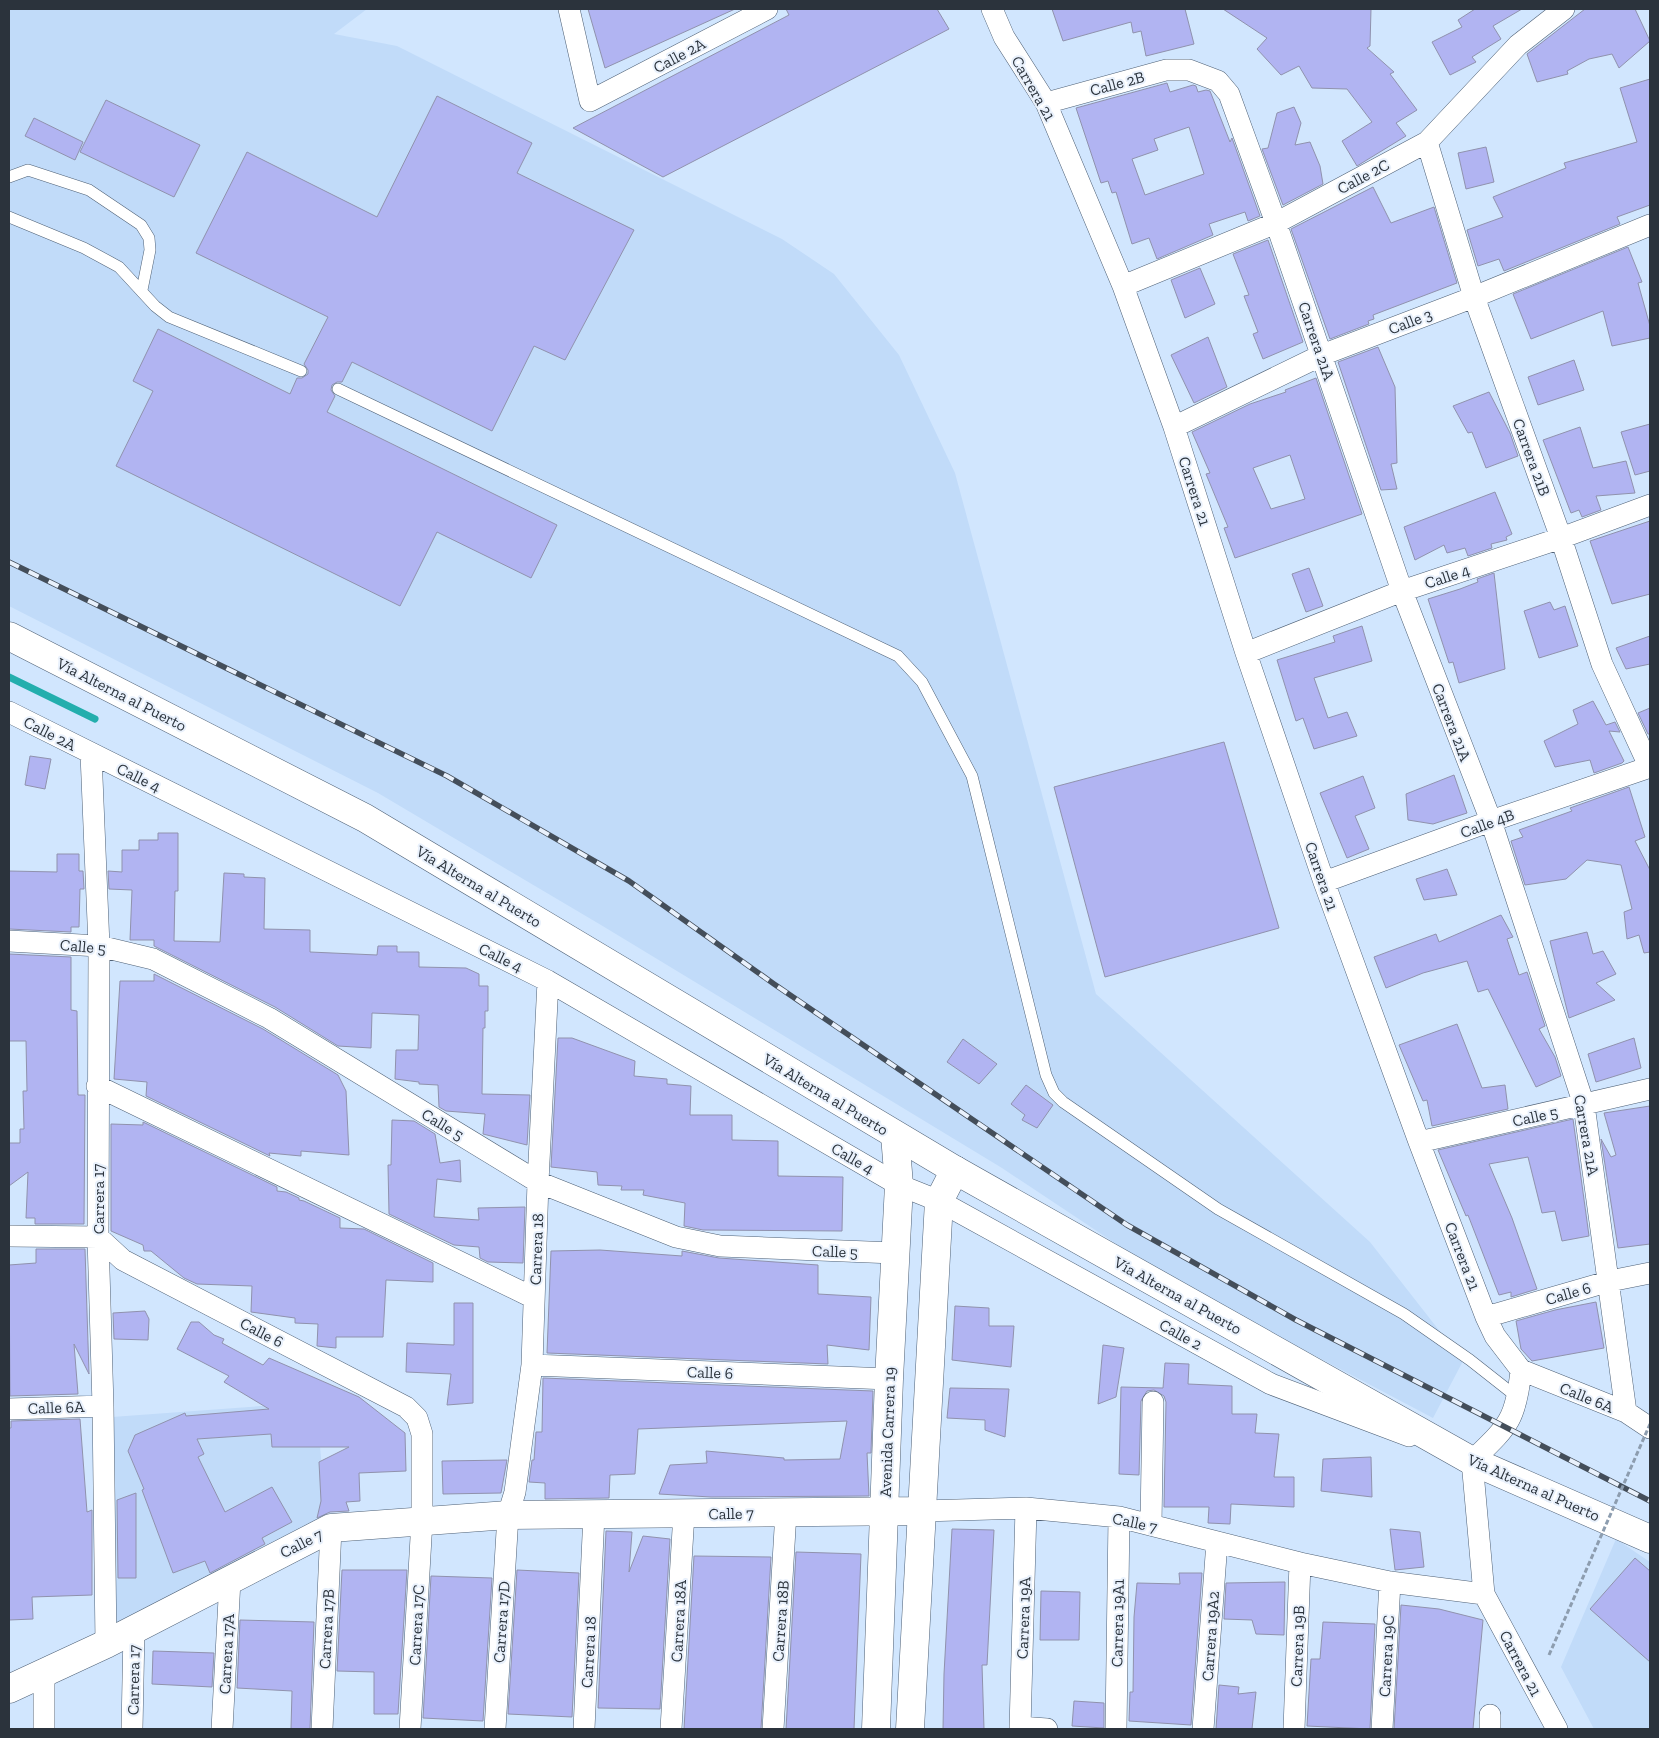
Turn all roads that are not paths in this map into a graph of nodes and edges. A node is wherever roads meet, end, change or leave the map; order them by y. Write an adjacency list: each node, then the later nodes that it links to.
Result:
1 (569, 9): 2 (street, Calle 2A)
2 (767, 9)
3 (992, 9): 6 (street, Carrera 21)
4 (1564, 9): 7 (street, Calle 2C)
5 (1189, 70): 6 (street, Calle 2B); 10 (street, Carrera 21A)
6 (1046, 103): 12 (street, Carrera 21)
7 (1426, 142): 10 (street, Calle 2C); 14 (street, Carrera 21B)
8 (9, 177): 13 (lane)
9 (9, 217): 13 (lane)
10 (1276, 223): 12 (street, Calle 2C); 15 (street, Carrera 21A)
11 (1650, 225): 14 (street, Calle 3)
12 (1123, 286): 18 (street, Carrera 21)
13 (142, 290): 16 (lane)
14 (1474, 297): 15 (street, Calle 3); 20 (street, Carrera 21B)
15 (1322, 355): 18 (street, Calle 3); 21 (street, Carrera 21A)
16 (301, 371)
17 (338, 389): 51 (lane)
18 (1174, 426): 23 (street, Carrera 21)
19 (1650, 505): 20 (street, Calle 4)
20 (1561, 538): 21 (street, Calle 4); 26 (street, Carrera 21B)
21 (1402, 591): 23 (street, Calle 4); 27 (street, Carrera 21A)
22 (9, 636): 35 (main road, Vía Alterna al Puerto)
23 (1246, 653): 28 (street, Carrera 21)
24 (9, 712): 25 (street, Calle 2A)
25 (91, 754): 30 (street, Carrera 17); 31 (street, Calle 4)
26 (1650, 767): 27 (street, Calle 4B)
27 (1491, 821): 28 (street, Calle 4B); 34 (street, Carrera 21A)
28 (1324, 882): 36 (street, Carrera 21)
29 (9, 941): 30 (street, Calle 5)
30 (99, 946): 32 (street, Carrera 17); 38 (street, Calle 5)
31 (548, 981): 38 (street, Carrera 18); 39 (street, Calle 4)
32 (97, 1086): 42 (street, Carrera 17); 46 (street)
33 (1650, 1089): 34 (street, Calle 5)
34 (1584, 1105): 36 (street, Calle 5); 45 (street, Carrera 21A)
35 (895, 1135): 37 (main road, Vía Alterna al Puerto); 39 (main road, Avenida Carrera 19)
36 (1419, 1142): 47 (street, Carrera 21)
37 (955, 1170): 40 (main road); 57 (main road, Vía Alterna al Puerto)
38 (538, 1182): 43 (street, Calle 5); 46 (street, Carrera 18)
39 (899, 1185): 40 (street, Calle 2); 43 (main road, Avenida Carrera 19)
40 (939, 1201): 57 (street, Calle 2); 60 (main road)
41 (9, 1236): 42 (street)
42 (98, 1237): 53 (street, Carrera 17); 66 (street, Calle 6)
43 (894, 1253): 50 (main road, Avenida Carrera 19)
44 (1650, 1273): 45 (street, Calle 6)
45 (1610, 1281): 47 (street, Calle 6); 55 (street, Carrera 21A)
46 (534, 1298): 48 (street, Carrera 18)
47 (1486, 1317): 49 (street, Carrera 21)
48 (532, 1365): 50 (street, Calle 6); 64 (street, Carrera 18)
49 (1521, 1370): 51 (street); 55 (street, Calle 6A)
50 (888, 1379): 59 (main road, Avenida Carrera 19)
51 (1517, 1397): 57 (street)
52 (1153, 1402): 67 (street)
53 (104, 1406): 54 (street, Calle 6A); 76 (street, Carrera 17)
54 (9, 1409)
55 (1626, 1412): 56 (street, Calle 6A)
56 (1650, 1428)
57 (1472, 1461): 69 (main road, Vía Alterna al Puerto); 74 (street, Carrera 21)
58 (1026, 1508): 60 (street, Calle 7); 65 (street, Calle 7); 79 (street, Carrera 19A)
59 (884, 1511): 60 (main road, Calle 7); 61 (main road, Calle 7); 89 (main road, Avenida Carrera 19)
60 (922, 1511): 90 (main road)
61 (786, 1512): 63 (main road, Calle 7); 88 (street, Carrera 18B)
62 (594, 1514): 63 (main road, Calle 7); 64 (main road, Calle 7); 86 (street, Carrera 18)
63 (684, 1514): 87 (street, Carrera 18A)
64 (508, 1515): 66 (main road, Calle 7); 85 (street, Carrera 17D)
65 (1119, 1517): 67 (street, Calle 7); 92 (street, Carrera 19A1)
66 (422, 1520): 68 (main road, Calle 7); 84 (street, Carrera 17C)
67 (1151, 1524): 70 (street, Calle 7)
68 (331, 1528): 72 (main road, Calle 7); 83 (street, Carrera 17B)
69 (1650, 1539)
70 (1217, 1542): 71 (street, Calle 7); 93 (street, Carrera 19A2)
71 (1300, 1563): 73 (street, Calle 7); 94 (street, Carrera 19B)
72 (230, 1580): 75 (main road, Calle 7); 82 (street, Carrera 17A)
73 (1390, 1582): 74 (street, Calle 7); 95 (street, Carrera 19C)
74 (1484, 1594): 96 (street, Carrera 21)
75 (134, 1630): 76 (main road, Calle 7); 81 (street, Carrera 17)
76 (106, 1644): 77 (main road, Calle 7)
77 (44, 1674): 78 (main road, Calle 7); 80 (street)
78 (9, 1689)
79 (1020, 1728): 91 (street)
80 (44, 1729)
81 (132, 1729)
82 (222, 1729)
83 (322, 1729)
84 (410, 1729)
85 (495, 1729)
86 (584, 1729)
87 (671, 1729)
88 (773, 1729)
89 (876, 1729)
90 (910, 1729)
91 (1047, 1729)
92 (1116, 1729)
93 (1203, 1729)
94 (1294, 1729)
95 (1382, 1729)
96 (1557, 1729)

